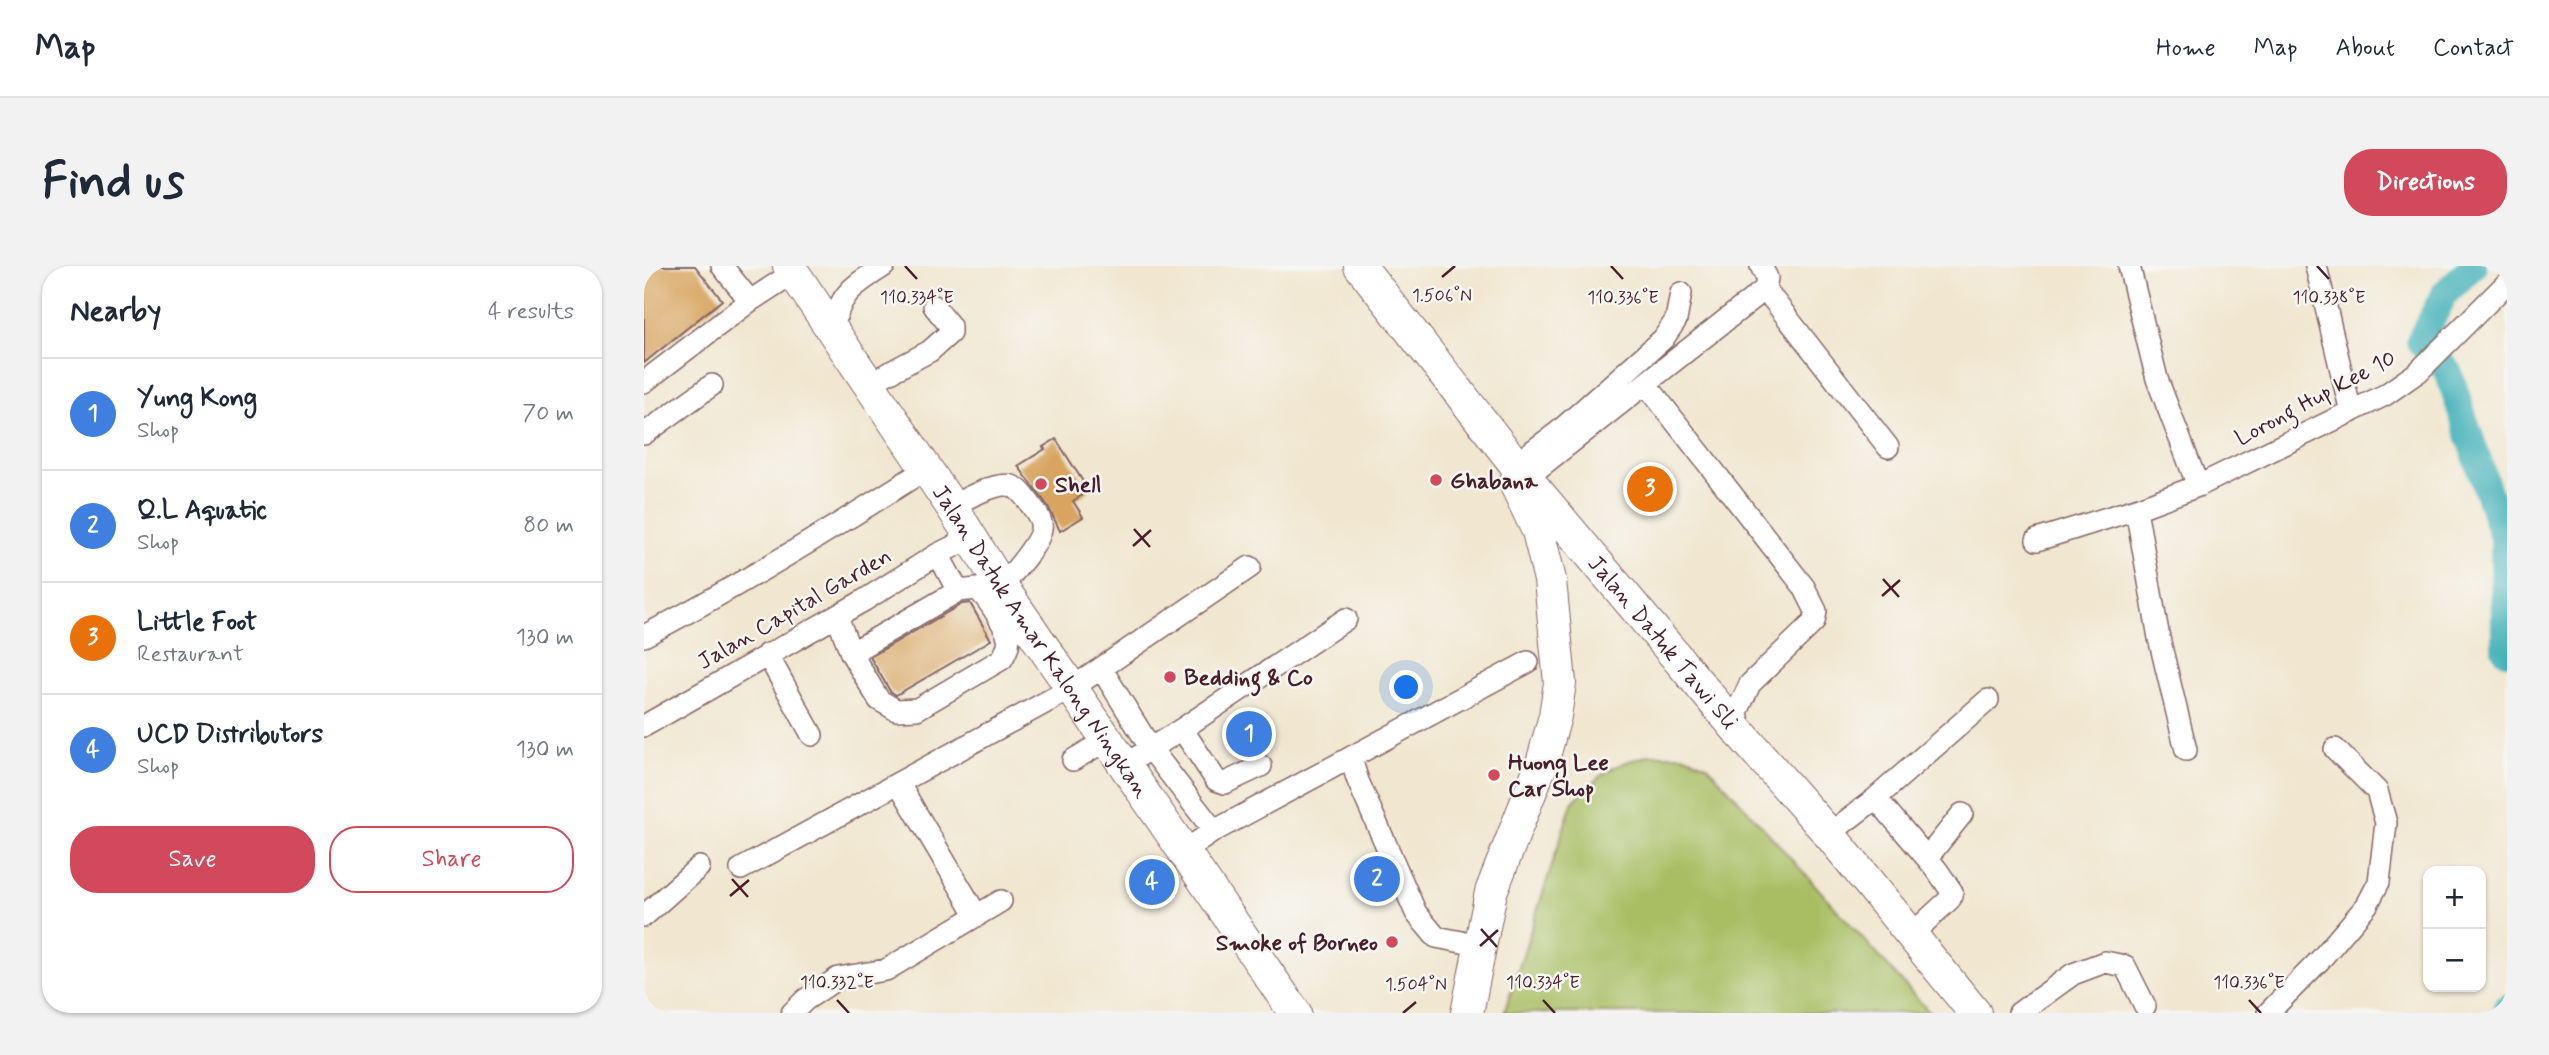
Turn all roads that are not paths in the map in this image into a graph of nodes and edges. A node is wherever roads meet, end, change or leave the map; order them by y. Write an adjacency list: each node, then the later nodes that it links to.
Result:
1 (722, 266): 11 (street)
2 (884, 266): 13 (street)
3 (1360, 266): 20 (highway, Jalan Datuk Tawi Sli)
4 (1762, 266): 9 (street)
5 (2129, 266): 24 (street)
6 (2316, 266): 18 (street)
7 (791, 270): 11 (street); 13 (highway, Jalan Datuk Amar Kalong Ningkan)
8 (2507, 283): 18 (street, Lorong Hup Kee 10)
9 (1765, 289): 16 (street); 21 (street)
10 (1681, 293): 23 (street)
11 (750, 301): 14 (street)
12 (934, 306): 15 (street)
13 (833, 331): 15 (highway, Jalan Datuk Amar Kalong Ningkan)
14 (644, 382)
15 (868, 384): 22 (highway, Jalan Datuk Amar Kalong Ningkan)
16 (1646, 384): 23 (street); 44 (street)
17 (712, 385): 19 (street)
18 (2351, 412): 24 (street, Lorong Hup Kee 10)
19 (644, 434)
20 (1491, 434): 23 (highway, Jalan Datuk Tawi Sli); 62 (highway)
21 (1888, 447)
22 (926, 469): 25 (highway, Jalan Datuk Amar Kalong Ningkan); 35 (street)
23 (1520, 471): 44 (highway, Jalan Datuk Tawi Sli)
24 (2199, 486): 26 (street, Lorong Hup Kee 10)
25 (952, 507): 27 (highway, Jalan Datuk Amar Kalong Ningkan); 31 (street)
26 (2136, 509): 28 (street, Lorong Hup Kee 10); 48 (street)
27 (971, 538): 29 (street, Jalan Capital Garden); 31 (highway, Jalan Datuk Amar Kalong Ningkan)
28 (2037, 540)
29 (939, 554): 32 (street); 33 (street, Jalan Capital Garden)
30 (1250, 567): 39 (street)
31 (1002, 587): 40 (highway, Jalan Datuk Amar Kalong Ningkan)
32 (958, 591): 36 (street); 36 (street)
33 (837, 616): 36 (street); 37 (street, Jalan Capital Garden)
34 (1346, 619): 43 (street)
35 (644, 636)
36 (851, 653)
37 (767, 654): 42 (street, Jalan Capital Garden); 45 (street)
38 (1528, 662): 50 (street)
39 (1101, 668): 40 (street); 49 (street)
40 (1072, 688): 46 (highway, Jalan Datuk Amar Kalong Ningkan); 53 (street)
41 (1988, 700): 54 (street)
42 (644, 726)
43 (1182, 729): 49 (street); 52 (street)
44 (1741, 734): 57 (highway, Jalan Datuk Tawi Sli)
45 (812, 735)
46 (1108, 739): 49 (highway, Jalan Datuk Amar Kalong Ningkan); 51 (street)
47 (2335, 749): 74 (street)
48 (2186, 750)
49 (1139, 757): 56 (street); 58 (highway, Jalan Datuk Amar Kalong Ningkan)
50 (1351, 759): 56 (street); 67 (street)
51 (1073, 760)
52 (1261, 766)
53 (899, 784): 61 (street); 65 (street)
54 (1877, 798): 57 (street); 59 (street)
55 (1962, 814): 59 (street)
56 (1214, 831): 58 (street)
57 (1829, 834): 66 (highway, Jalan Datuk Tawi Sli)
58 (1184, 851): 70 (highway, Jalan Datuk Amar Kalong Ningkan)
59 (1927, 858): 66 (street)
60 (699, 867): 64 (street)
61 (741, 869)
62 (1491, 892): 67 (highway); 71 (highway)
63 (1001, 901): 65 (street)
64 (644, 916)
65 (977, 916): 69 (street)
66 (1911, 935): 72 (highway, Jalan Datuk Tawi Sli)
67 (1462, 942)
68 (2145, 1006): 73 (street)
69 (792, 1013)
70 (1295, 1013)
71 (1467, 1013)
72 (1975, 1013)
73 (2019, 1013)
74 (2268, 1013)

